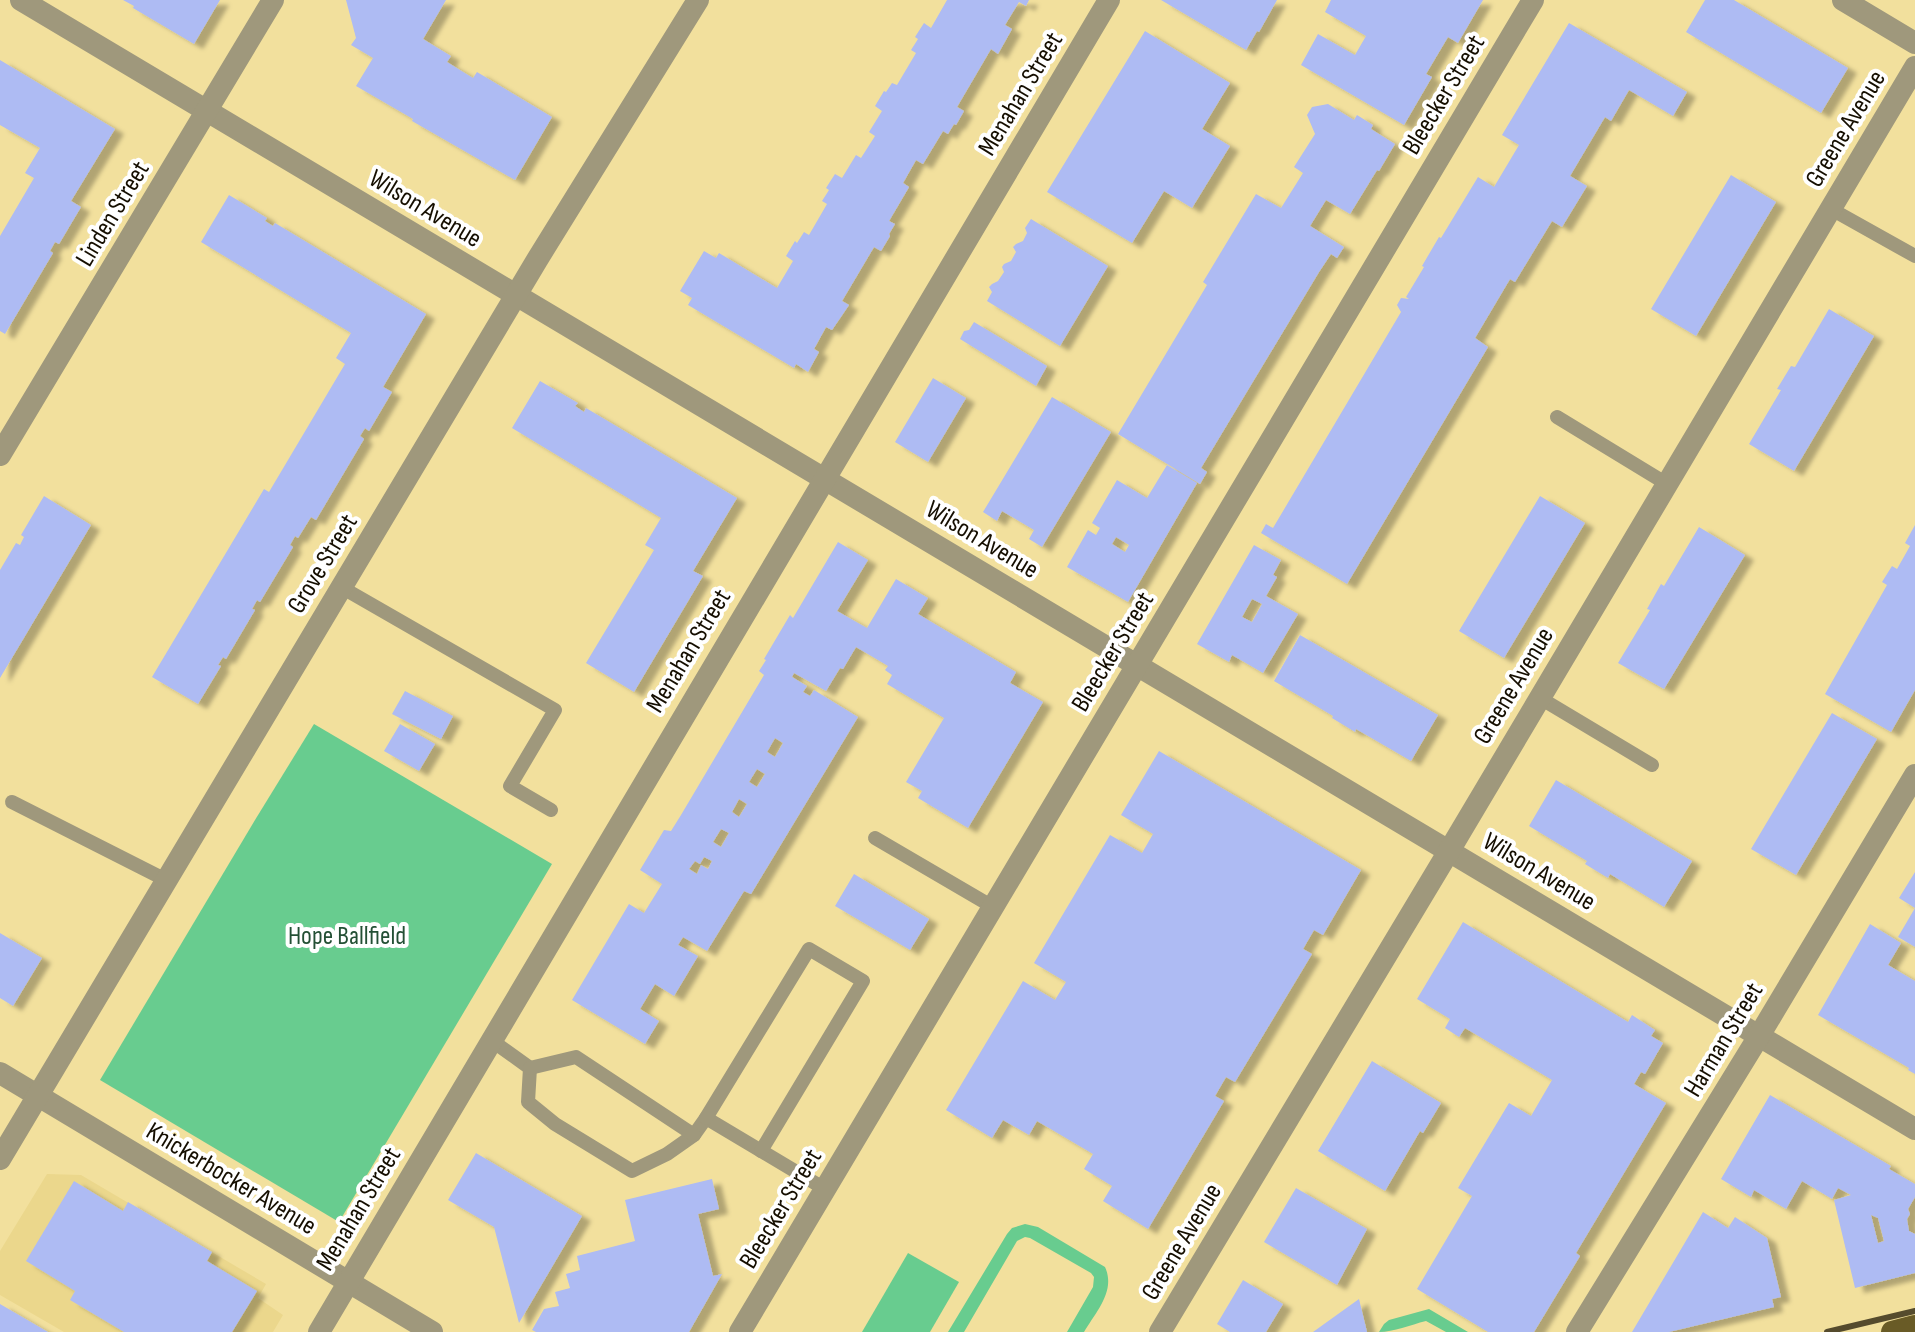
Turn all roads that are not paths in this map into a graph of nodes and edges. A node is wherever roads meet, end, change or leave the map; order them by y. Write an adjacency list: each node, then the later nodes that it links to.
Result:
1 (21, 0): 9 (street, Wilson Avenue)
2 (273, 0): 9 (street, Linden Street)
3 (698, 0): 12 (street, Grove Street)
4 (1109, 0): 15 (street, Menahan Street)
5 (1533, 0): 18 (street, Bleecker Street)
6 (1843, 0): 7 (street)
7 (1915, 43)
8 (1915, 67): 10 (street, Greene Avenue)
9 (207, 111): 12 (street, Wilson Avenue); 14 (street, Linden Street)
10 (1831, 209): 11 (lane); 16 (street, Greene Avenue)
11 (1915, 256)
12 (516, 295): 15 (street, Wilson Avenue); 17 (street, Grove Street)
13 (1557, 417): 16 (lane)
14 (0, 455)
15 (824, 478): 18 (street, Wilson Avenue); 29 (street, Menahan Street)
16 (1667, 484): 19 (street, Greene Avenue)
17 (341, 587): 23 (lane); 26 (street, Grove Street)
18 (1138, 665): 25 (street, Wilson Avenue); 27 (street, Bleecker Street)
19 (1540, 698): 20 (lane); 25 (street, Greene Avenue)
20 (1652, 765)
21 (1915, 775): 28 (street, Harman Street)
22 (12, 802): 26 (lane)
23 (551, 810)
24 (875, 838): 27 (lane)
25 (1449, 851): 28 (street, Wilson Avenue); 44 (street, Greene Avenue)
26 (166, 880): 32 (street, Grove Street)
27 (993, 907): 38 (street, Bleecker Street)
28 (1759, 1036): 34 (street, Wilson Avenue); 45 (street, Harman Street)
29 (491, 1040): 30 (lane); 39 (street, Menahan Street)
30 (530, 1068): 35 (lane); 35 (lane)
31 (0, 1073): 32 (street, Knickerbocker Avenue)
32 (38, 1096): 37 (street, Grove Street); 39 (street, Knickerbocker Avenue)
33 (706, 1118): 35 (lane); 36 (lane); 36 (lane)
34 (1915, 1129)
35 (694, 1135)
36 (761, 1151): 38 (lane)
37 (0, 1159)
38 (825, 1189): 43 (street, Bleecker Street)
39 (348, 1282): 41 (street, Menahan Street); 42 (street, Knickerbocker Avenue)
40 (1915, 1326): 46 (main road)
41 (319, 1332)
42 (432, 1332)
43 (740, 1332)
44 (1160, 1332)
45 (1577, 1332)
46 (1892, 1332)

